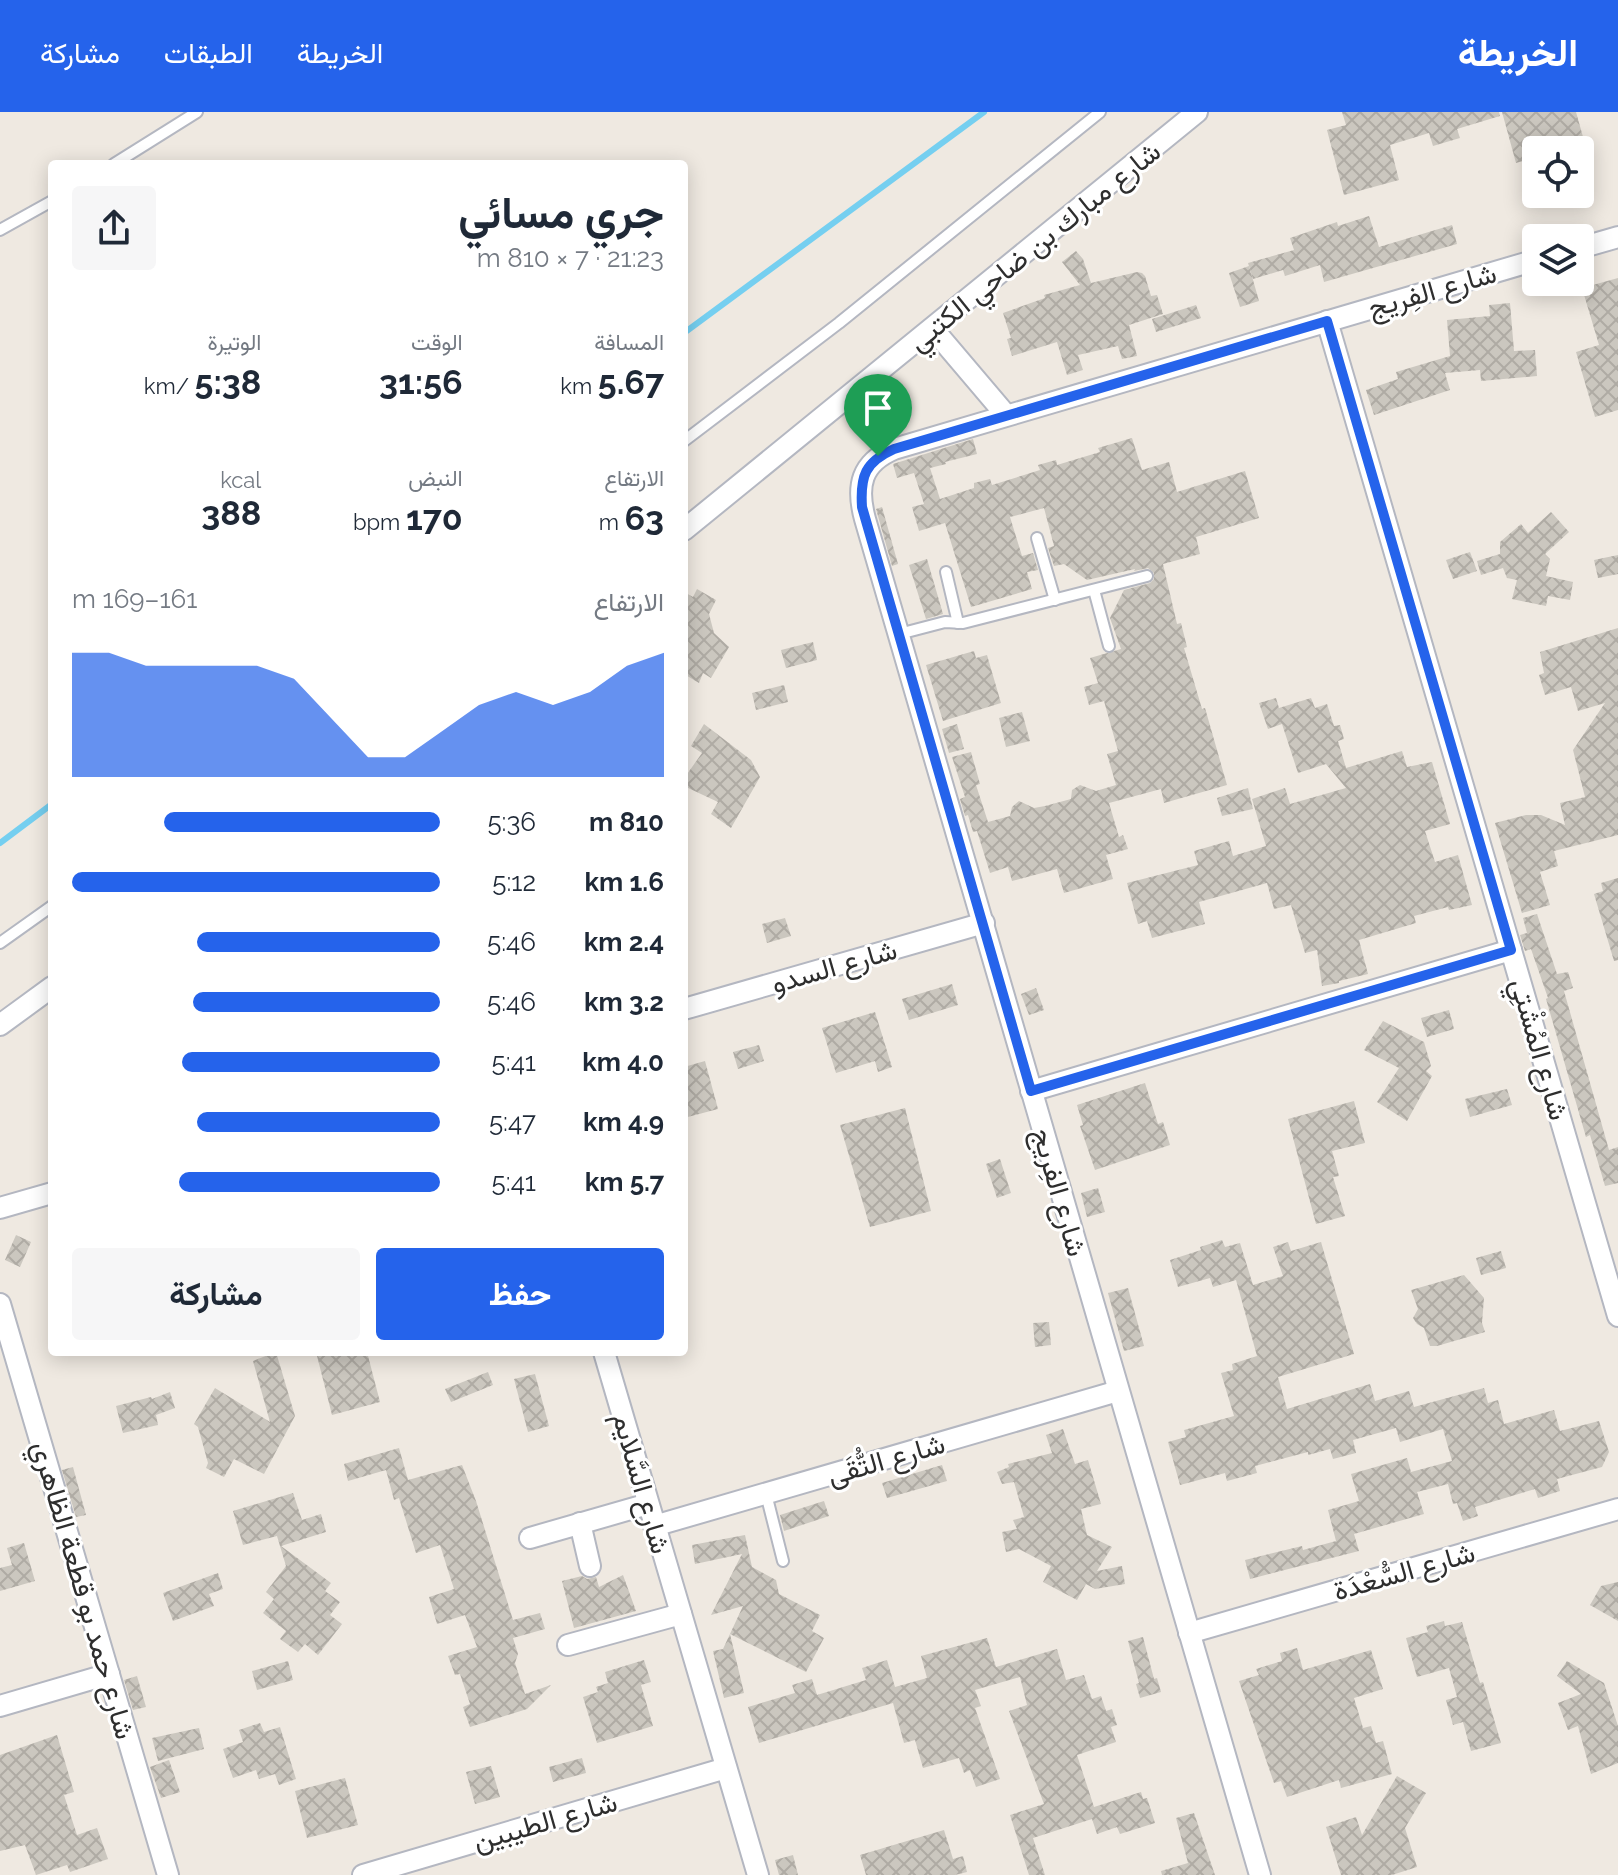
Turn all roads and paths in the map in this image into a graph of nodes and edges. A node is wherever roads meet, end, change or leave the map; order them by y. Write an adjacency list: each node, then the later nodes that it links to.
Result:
1 (197, 112): 4 (lane)
2 (1100, 112): 13 (lane)
3 (1197, 112): 11 (street, شارع مبارك بن ضاحي الكتبي)
4 (120, 160)
5 (48, 203): 6 (lane)
6 (0, 230)
7 (1618, 237): 8 (street)
8 (1594, 244)
9 (1522, 264): 10 (street, شارع الفِريج)
10 (1327, 321): 12 (street, شارع الفِريج); 26 (street, شارع المُشْتِي)
11 (933, 329): 12 (street); 14 (street, شارع مبارك بن ضاحي الكتبي)
12 (1006, 415): 21 (street, شارع الفِريج)
13 (688, 438)
14 (688, 527)
15 (1037, 538): 19 (lane)
16 (946, 572): 20 (lane)
17 (1147, 576): 18 (lane)
18 (1094, 590): 19 (lane); 22 (lane)
19 (1055, 600): 20 (lane)
20 (958, 623): 21 (lane)
21 (899, 634): 24 (street, شارع الفِريج)
22 (1109, 646)
23 (48, 909): 25 (lane)
24 (984, 923): 28 (street, شارع السدو); 30 (street, شارع الفِريج)
25 (0, 943)
26 (1511, 950): 30 (street); 34 (street, شارع المُشْتِي)
27 (48, 990): 29 (street)
28 (688, 1008)
29 (0, 1025)
30 (1031, 1091): 36 (street, شارع الفِريج)
31 (48, 1194): 32 (street)
32 (0, 1208)
33 (0, 1304): 48 (street, شارع حمد بو قطعة الظاهري)
34 (1618, 1316)
35 (605, 1356): 38 (street, شارع السَّلايم)
36 (1118, 1391): 37 (street, شارع التُّقَى); 46 (street, شارع الفِريج)
37 (766, 1494): 41 (street, شارع التُّقَى); 43 (lane)
38 (648, 1504): 40 (street); 41 (street, شارع السَّلايم)
39 (1618, 1509): 46 (street, شارع السُّعْدَة)
40 (580, 1523): 42 (street); 44 (street)
41 (654, 1526): 45 (street, شارع السَّلايم)
42 (530, 1538)
43 (783, 1561)
44 (590, 1566)
45 (681, 1614): 47 (street); 50 (street, شارع السَّلايم)
46 (1189, 1633): 54 (street, شارع الفِريج)
47 (568, 1645)
48 (109, 1674): 49 (street); 51 (street, شارع حمد بو قطعة الظاهري)
49 (0, 1706)
50 (726, 1768): 52 (street, شارع الطيبين); 53 (street, شارع السَّلايم)
51 (168, 1875)
52 (363, 1875)
53 (758, 1875)
54 (1260, 1875)

